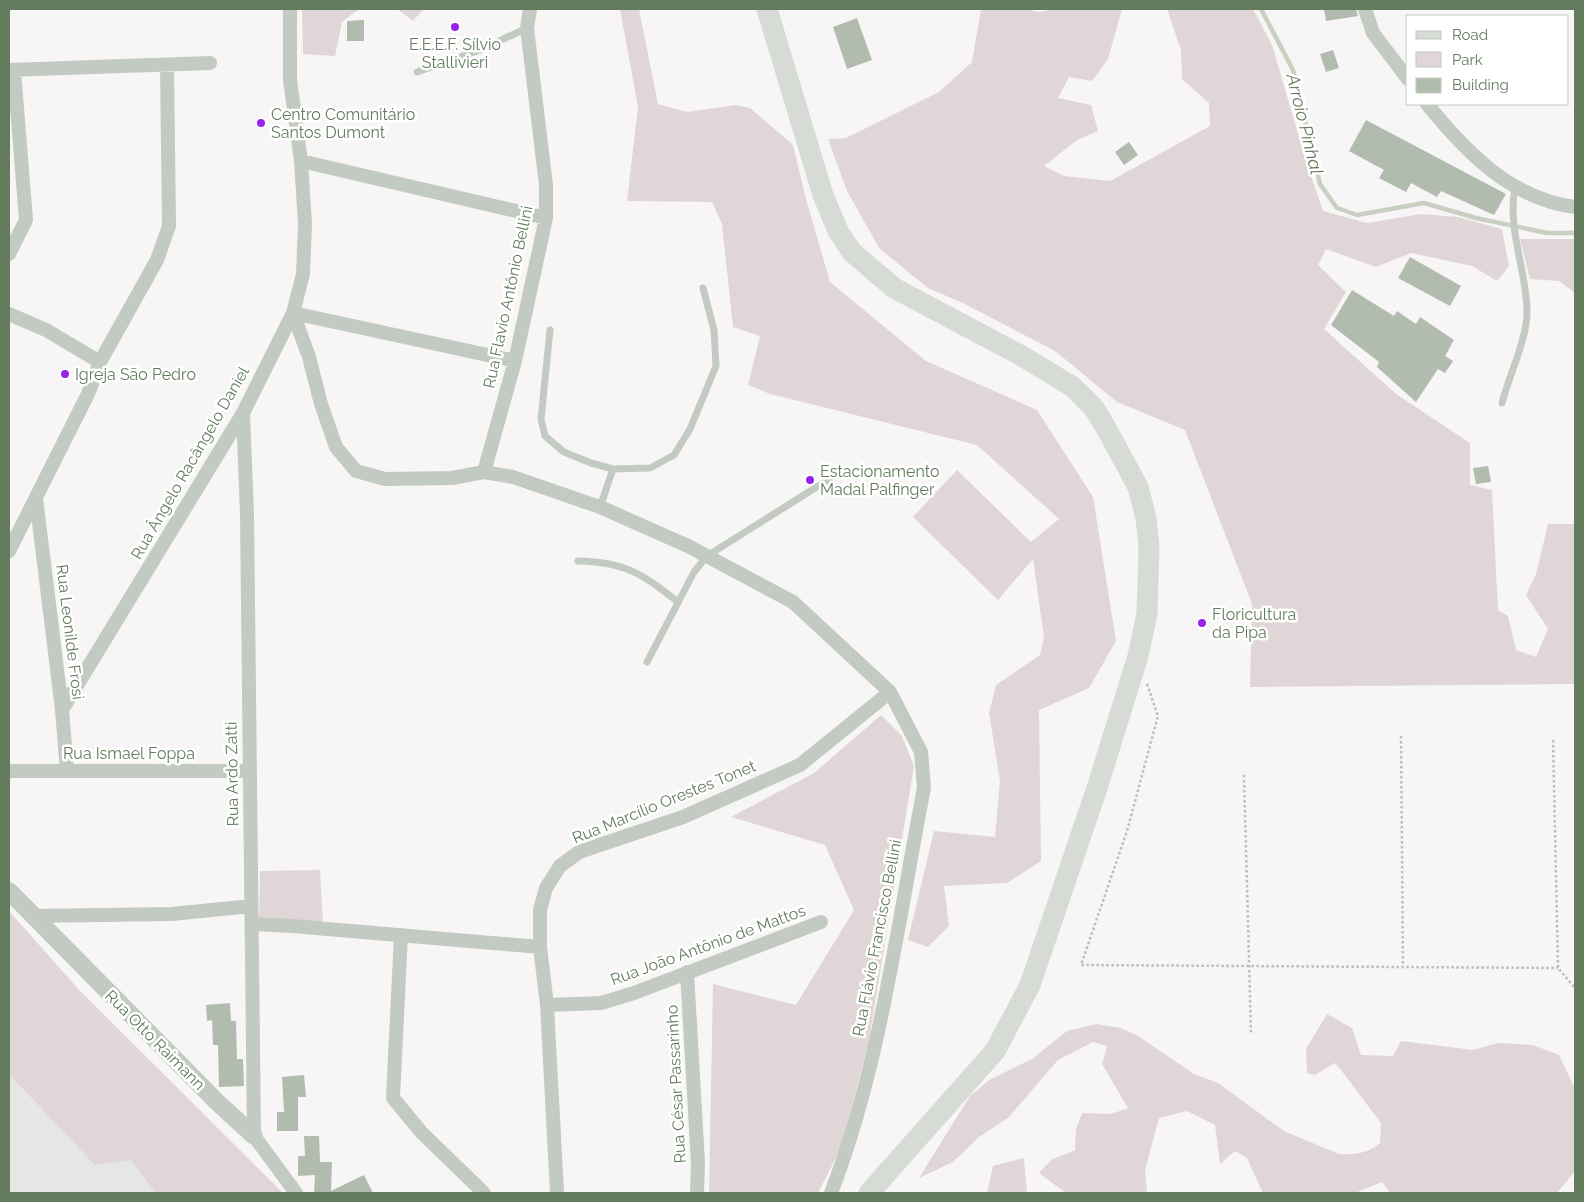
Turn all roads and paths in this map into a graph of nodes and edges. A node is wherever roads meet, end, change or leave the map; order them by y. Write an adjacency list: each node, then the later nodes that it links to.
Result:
1 (290, 9): 12 (street, Rua Ângelo Racângelo Daniel)
2 (530, 9): 5 (street, Rua Flavio Antônio Bellini)
3 (767, 9): 59 (main road)
4 (1365, 9): 10 (street)
5 (527, 28): 9 (lane); 15 (street, Rua Flavio Antônio Bellini)
6 (210, 63): 7 (street)
7 (167, 65): 8 (street); 22 (street)
8 (11, 70): 16 (street)
9 (417, 72)
10 (1406, 76)
11 (1428, 105): 13 (street)
12 (300, 160): 15 (street); 18 (street, Rua Ângelo Racângelo Daniel)
13 (1515, 188): 14 (street); 23 (lane)
14 (1575, 207)
15 (546, 218): 21 (street, Rua Flavio Antônio Bellini)
16 (9, 254)
17 (703, 288): 25 (lane)
18 (293, 313): 21 (street); 24 (street, Rua Ângelo Racângelo Daniel); 26 (street)
19 (9, 314): 22 (street)
20 (550, 330): 25 (lane)
21 (515, 361): 26 (street, Rua Flavio Antônio Bellini)
22 (100, 362): 28 (street)
23 (1502, 403)
24 (243, 413): 37 (street, Rua Ângelo Racângelo Daniel); 40 (street, Rua Ardo Zatti)
25 (613, 469): 29 (lane)
26 (484, 472): 29 (street, Rua Flávio Francisco Bellini)
27 (831, 478): 31 (lane)
28 (36, 498): 30 (street); 37 (street, Rua Leonilde Frosi)
29 (600, 508): 31 (street, Rua Flávio Francisco Bellini)
30 (9, 550)
31 (707, 556): 33 (lane); 36 (street, Rua Flávio Francisco Bellini)
32 (578, 561): 33 (lane)
33 (678, 602): 34 (lane)
34 (647, 662)
35 (1146, 682): 51 (path)
36 (890, 692): 50 (street, Rua Marcílio Orestes Tonet); 64 (street, Rua Flávio Francisco Bellini)
37 (62, 710): 42 (street, Rua Leonilde Frosi)
38 (1401, 736): 52 (path)
39 (1552, 740): 53 (path)
40 (249, 770): 42 (street, Rua Ismael Foppa); 45 (street, Rua Ardo Zatti)
41 (9, 771): 42 (street, Rua Ismael Foppa)
42 (67, 771)
43 (1244, 775): 51 (path)
44 (9, 891): 46 (street, Rua Otto Raimann)
45 (251, 906): 46 (street); 48 (street, Rua Ardo Zatti)
46 (31, 916): 58 (street, Rua Otto Raimann)
47 (821, 922): 54 (street, Rua João Antônio de Mattos)
48 (252, 924): 49 (street); 58 (street, Rua Ardo Zatti)
49 (402, 935): 50 (street); 61 (street)
50 (540, 947): 56 (street, Rua Marcílio Orestes Tonet)
51 (1249, 966): 52 (path); 57 (path)
52 (1403, 966): 53 (path)
53 (1558, 968): 55 (path)
54 (687, 972): 56 (street, Rua João Antônio de Mattos); 63 (street, Rua César Passarinho)
55 (1575, 988)
56 (547, 1005): 62 (street, Rua Marcílio Orestes Tonet)
57 (1251, 1034)
58 (254, 1136): 60 (street, Rua Otto Raimann)
59 (881, 1184): 65 (main road)
60 (296, 1193)
61 (484, 1193)
62 (557, 1193)
63 (697, 1193)
64 (831, 1193)
65 (870, 1193)

